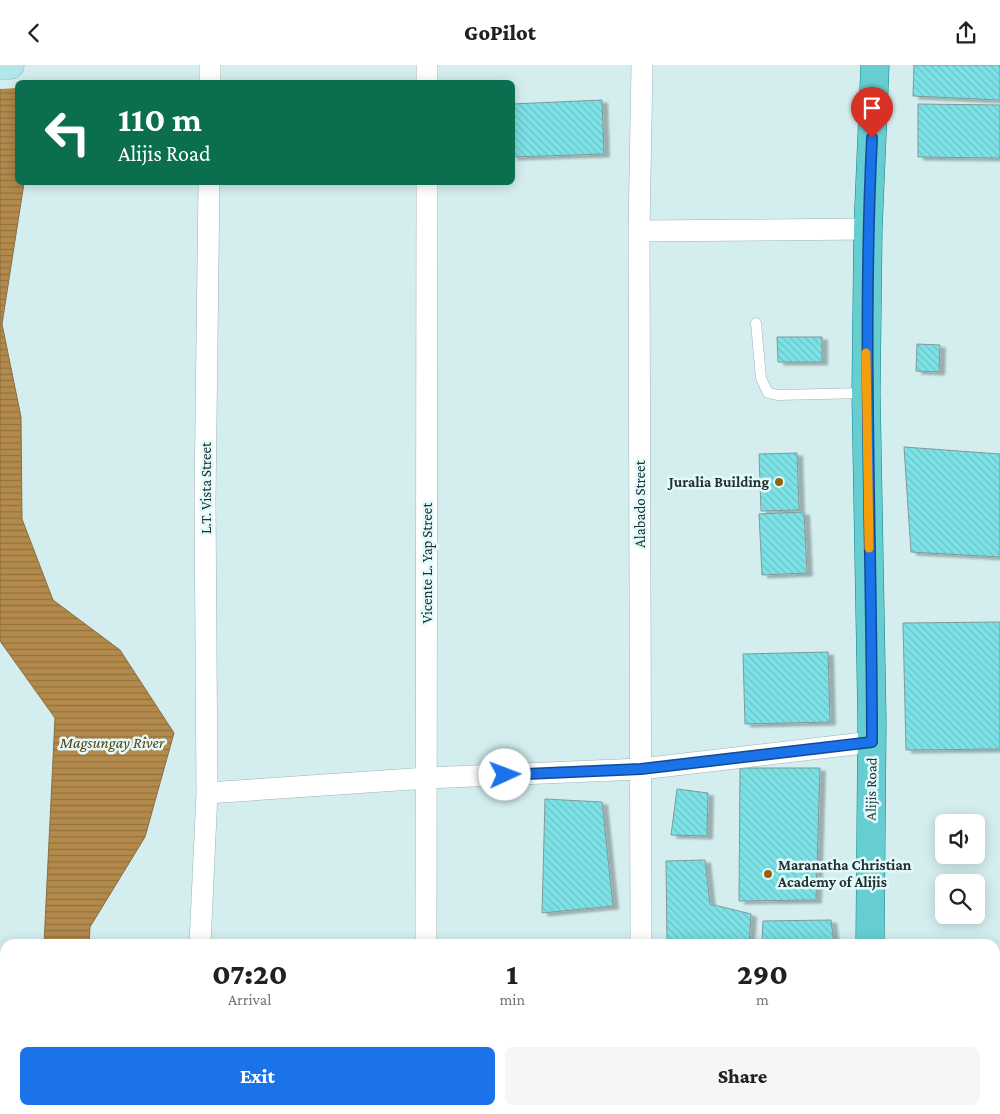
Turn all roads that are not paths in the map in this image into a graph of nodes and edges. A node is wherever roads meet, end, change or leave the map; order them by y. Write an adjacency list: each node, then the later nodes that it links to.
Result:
1 (0, 65): 2 (main road)
2 (10, 65)
3 (210, 65): 7 (street)
4 (427, 65): 8 (street)
5 (642, 65): 12 (street, Alabado Street)
6 (875, 65): 11 (main road, Alijis Road)
7 (210, 80)
8 (427, 80)
9 (209, 185): 18 (street, L.T. Vista Street)
10 (427, 185): 17 (street, Vicente L. Yap Street)
11 (868, 229): 12 (street); 14 (main road, Alijis Road)
12 (639, 231): 16 (street, Alabado Street)
13 (756, 323): 14 (lane)
14 (866, 393): 15 (main road, Alijis Road)
15 (872, 742): 16 (street); 22 (main road, Alijis Road)
16 (641, 769): 17 (street); 21 (street, Alabado Street)
17 (427, 777): 18 (street); 20 (street, Vicente L. Yap Street)
18 (207, 793): 19 (street, L.T. Vista Street)
19 (200, 939)
20 (426, 939)
21 (641, 939)
22 (870, 939)

